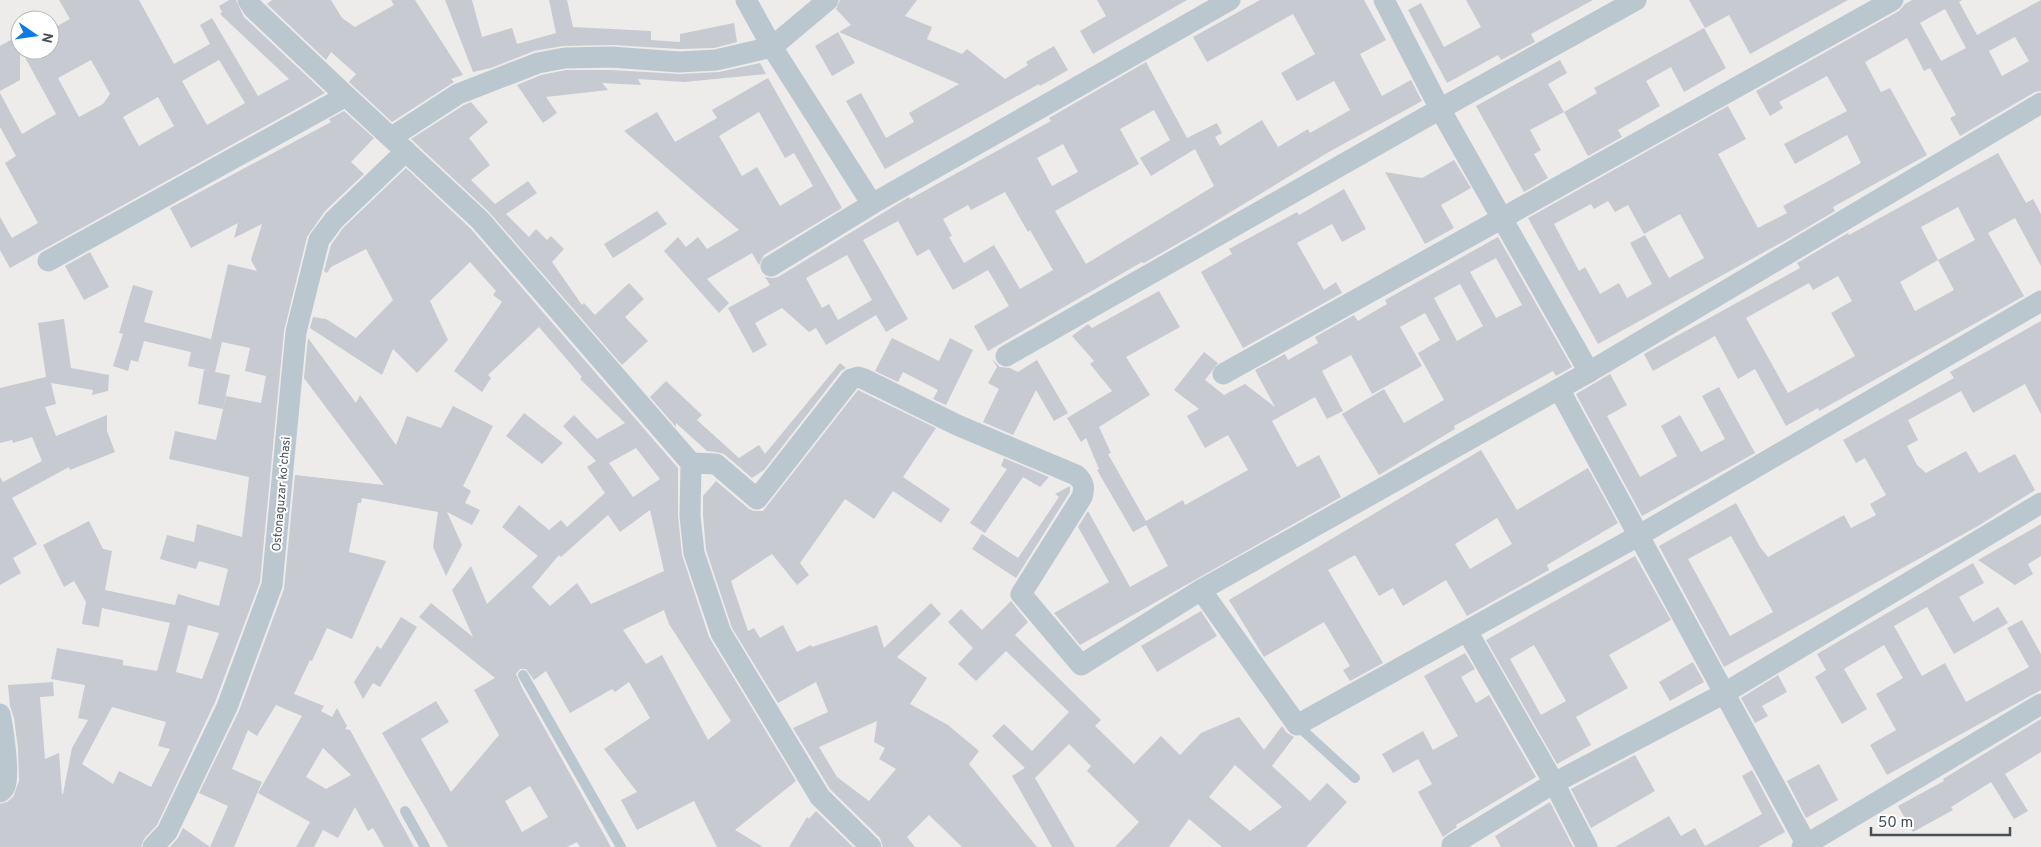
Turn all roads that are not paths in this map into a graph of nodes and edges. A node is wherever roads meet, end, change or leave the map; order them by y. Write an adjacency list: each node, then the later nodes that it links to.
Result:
1 (248, 0): 9 (street)
2 (746, 0): 8 (street)
3 (828, 0): 8 (street)
4 (1230, 0): 13 (street)
5 (1384, 0): 11 (street)
6 (1636, 0): 11 (street)
7 (1893, 0): 14 (street)
8 (772, 47): 12 (street, Ostonaguzar koʻchasi); 13 (street)
9 (346, 96): 12 (street); 15 (street)
10 (2041, 103): 19 (street)
11 (1440, 108): 14 (street); 18 (street)
12 (399, 144): 22 (street); 38 (street, Ostonaguzar koʻchasi)
13 (872, 204): 16 (street)
14 (1503, 217): 19 (street); 20 (street)
15 (48, 261)
16 (771, 266)
17 (2041, 301): 24 (street)
18 (1006, 356)
19 (1589, 372): 21 (street)
20 (1223, 374)
21 (1559, 388): 24 (street); 25 (street)
22 (691, 463): 25 (street); 41 (street)
23 (2041, 503): 28 (street)
24 (1638, 536): 26 (street); 28 (street)
25 (1202, 590): 31 (street)
26 (1467, 631): 31 (street); 33 (street)
27 (523, 675): 40 (lane)
28 (1723, 694): 33 (street); 37 (street)
29 (2041, 704): 37 (street)
30 (0, 714): 34 (street)
31 (1296, 725): 32 (lane)
32 (1355, 778)
33 (1554, 783): 36 (street); 42 (street)
34 (0, 792)
35 (405, 811): 39 (lane)
36 (1452, 845)
37 (1805, 846)
38 (153, 847)
39 (425, 847)
40 (621, 847)
41 (871, 847)
42 (1588, 847)

